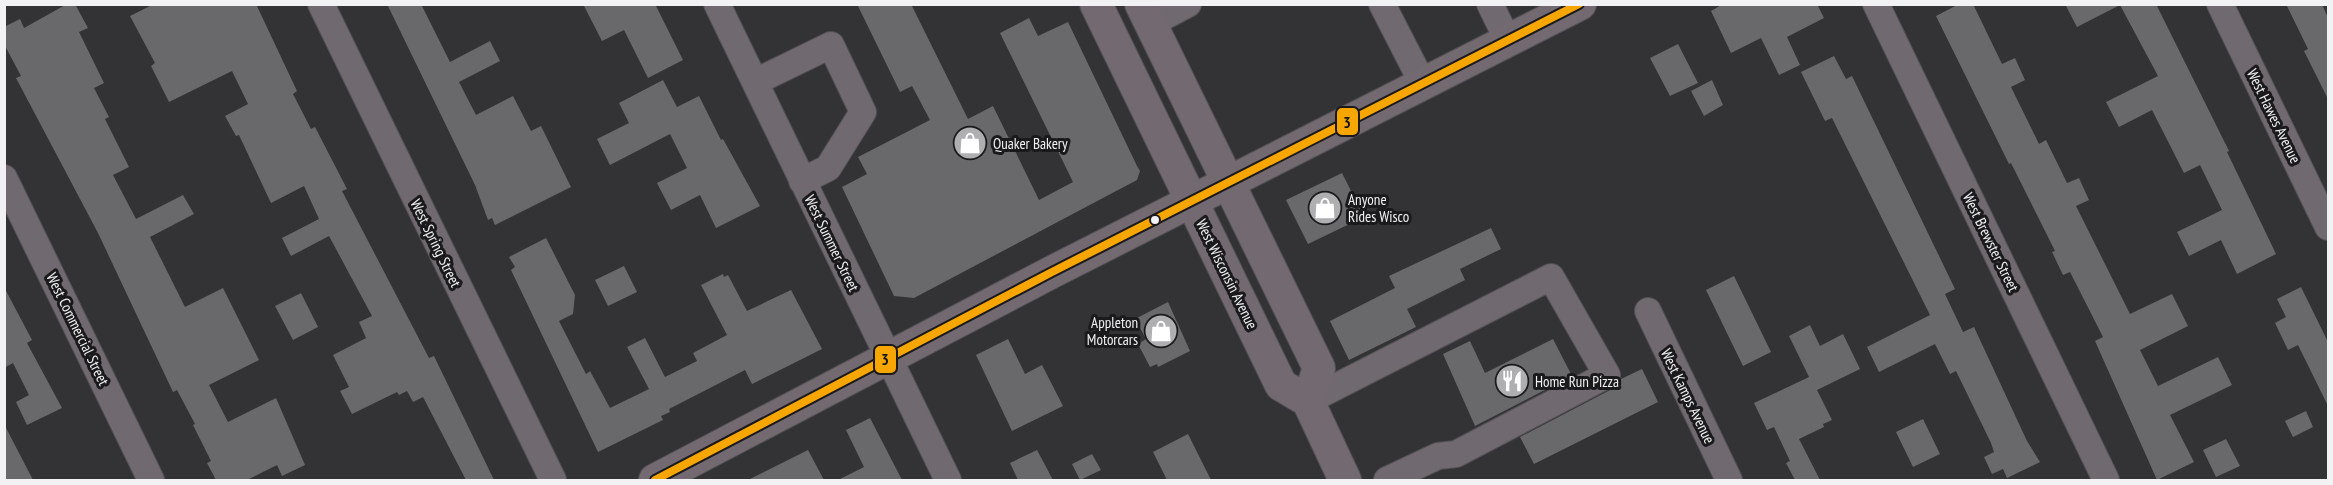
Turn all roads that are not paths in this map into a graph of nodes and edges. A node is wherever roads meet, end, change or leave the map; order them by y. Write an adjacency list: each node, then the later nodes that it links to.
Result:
1 (321, 4): 26 (street, West Spring Street)
2 (717, 4): 14 (street, West Summer Street)
3 (1096, 4): 19 (main road, West Wisconsin Avenue)
4 (1116, 4): 18 (main road)
5 (1188, 4): 11 (street)
6 (1382, 4): 15 (street)
7 (1490, 4): 13 (street)
8 (1580, 4): 12 (main road)
9 (1876, 4): 32 (street, West Brewster Street)
10 (2220, 4): 20 (street, West Hawes Avenue)
11 (1145, 14): 18 (main road)
12 (1536, 14): 13 (main road)
13 (1508, 41): 15 (main road)
14 (755, 82): 17 (street, West Summer Street); 17 (street)
15 (1422, 84): 18 (main road)
16 (4, 178): 25 (street, West Commercial Street)
17 (802, 181): 22 (street, West Summer Street)
18 (1228, 183): 19 (main road); 23 (main road)
19 (1191, 201): 22 (main road); 23 (main road); 24 (main road, West Wisconsin Avenue)
20 (2328, 227)
21 (1647, 311): 31 (street, West Kamps Avenue)
22 (888, 358): 27 (main road); 28 (street, West Summer Street)
23 (1319, 368): 24 (main road)
24 (1308, 401): 29 (main road); 30 (street)
25 (151, 480)
26 (553, 480)
27 (655, 480)
28 (948, 480)
29 (1345, 480)
30 (1387, 480)
31 (1729, 480)
32 (2106, 480)

